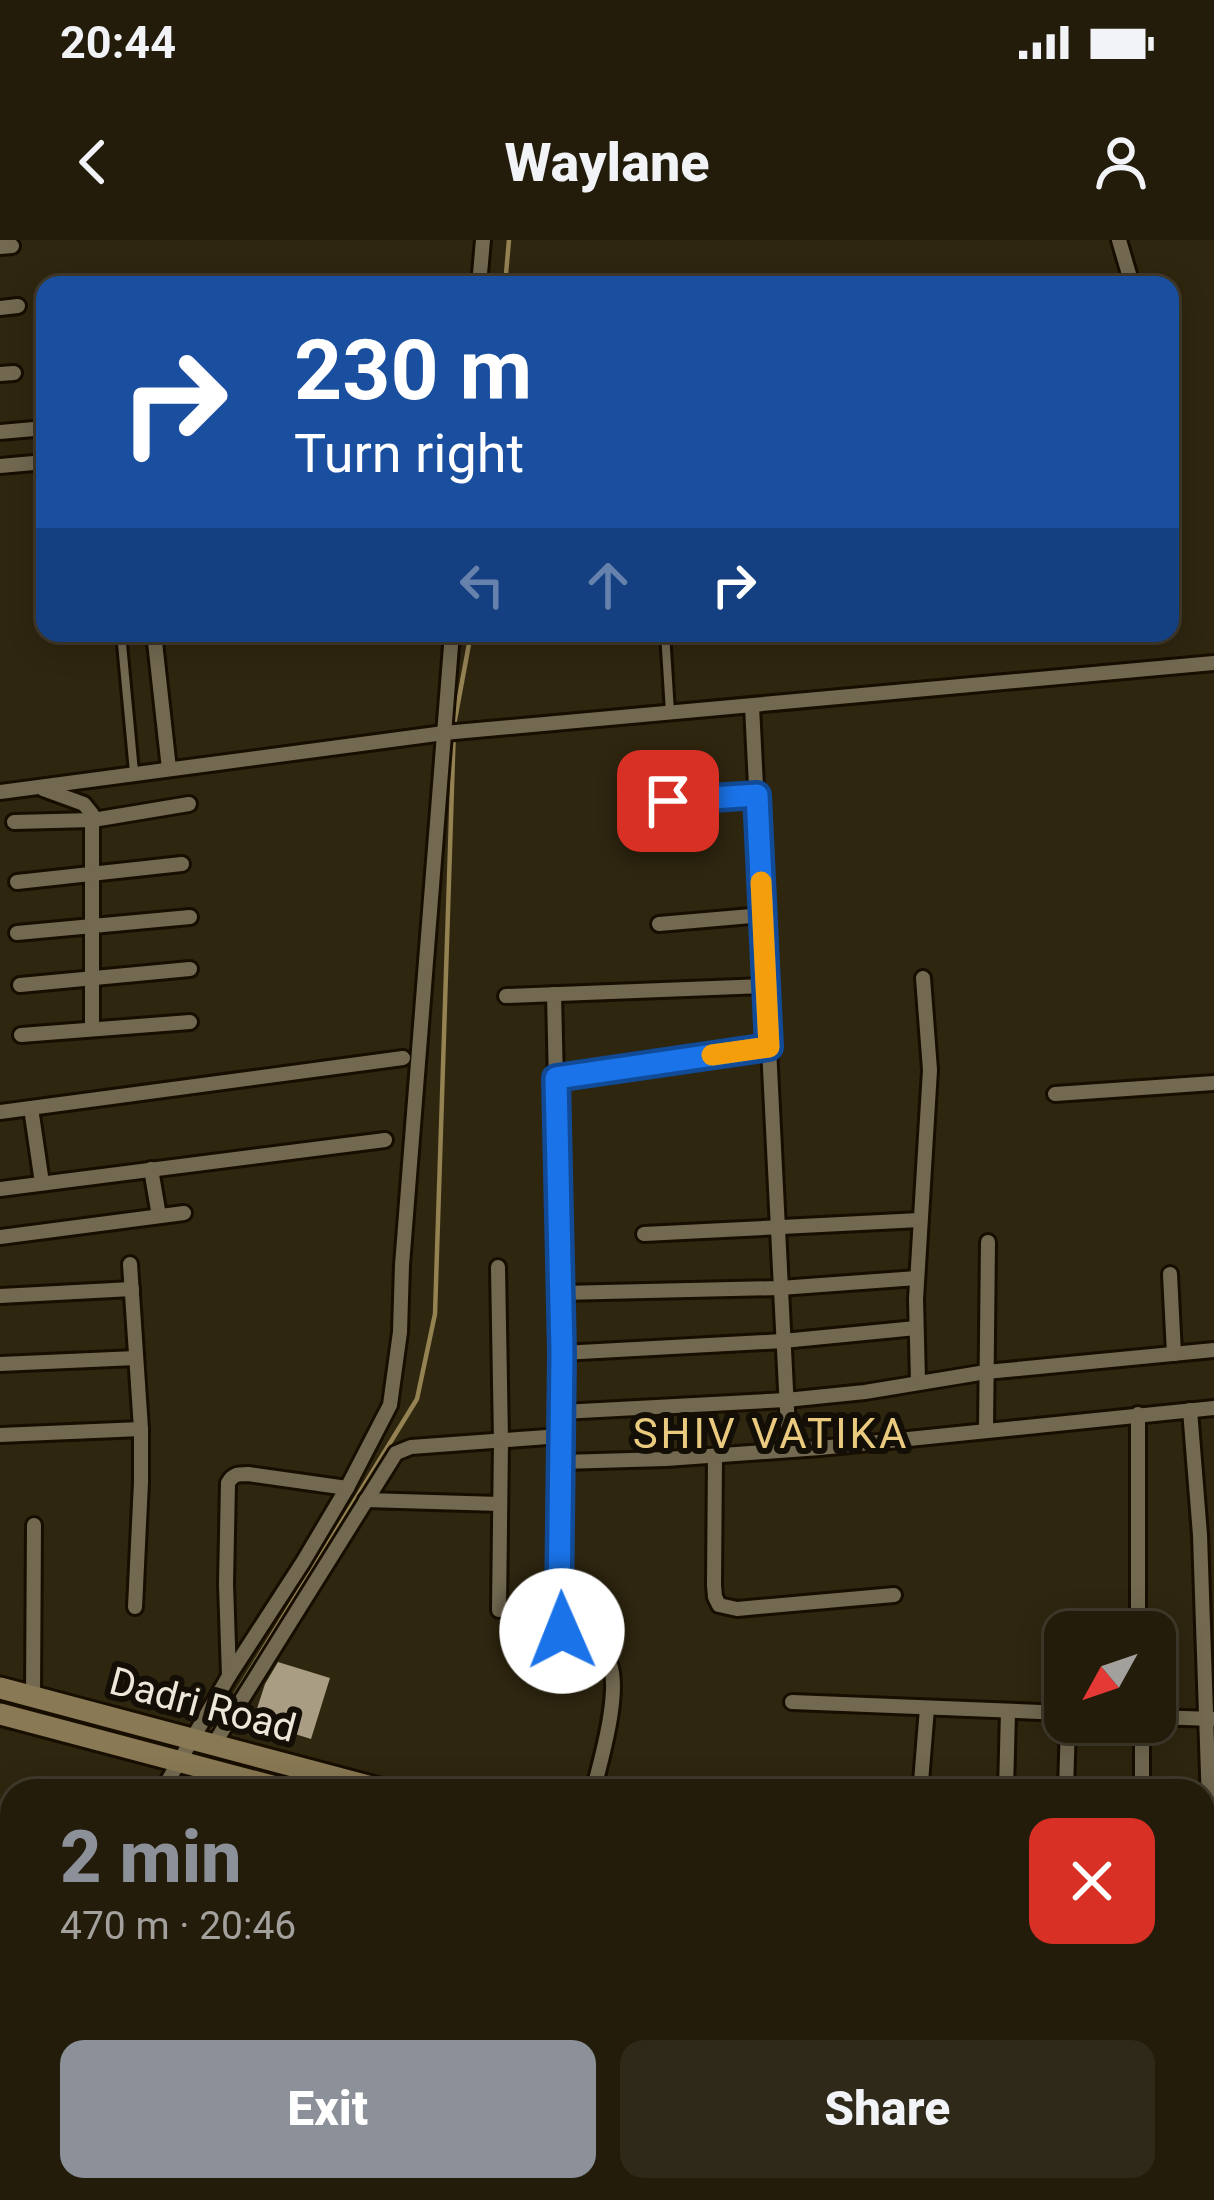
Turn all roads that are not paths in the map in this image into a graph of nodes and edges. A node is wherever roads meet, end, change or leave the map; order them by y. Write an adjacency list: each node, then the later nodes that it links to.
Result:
1 (483, 240): 3 (street)
2 (1119, 240): 4 (street)
3 (480, 276)
4 (1130, 276)
5 (18, 306): 6 (street)
6 (0, 308)
7 (36, 429): 8 (street)
8 (0, 432)
9 (36, 463): 10 (street)
10 (0, 466)
11 (122, 642): 20 (lane)
12 (155, 642): 19 (street)
13 (452, 642): 18 (street)
14 (666, 642): 17 (lane)
15 (1214, 663): 16 (street)
16 (752, 706): 17 (street); 23 (street)
17 (670, 714): 18 (street)
18 (451, 733): 19 (street); 94 (street)
19 (169, 770): 20 (street)
20 (134, 774): 21 (street)
21 (38, 787): 22 (street); 26 (street)
22 (0, 792)
23 (757, 795): 24 (lane); 31 (street)
24 (668, 801)
25 (189, 804): 26 (street)
26 (93, 820): 27 (street); 29 (street)
27 (14, 822)
28 (182, 864): 29 (street)
29 (94, 875): 30 (street); 34 (street)
30 (17, 882)
31 (763, 915): 33 (street); 40 (street)
32 (190, 917): 34 (street)
33 (659, 924)
34 (92, 925): 35 (street); 38 (street)
35 (17, 933)
36 (190, 969): 38 (street)
37 (923, 977): 59 (street)
38 (92, 978): 39 (street); 44 (street)
39 (20, 985)
40 (767, 986): 41 (street); 46 (street)
41 (554, 994): 42 (street); 48 (street)
42 (506, 996)
43 (190, 1022): 44 (street)
44 (92, 1029): 45 (street)
45 (21, 1035)
46 (769, 1047): 48 (street); 60 (street)
47 (403, 1058): 51 (street)
48 (556, 1078): 70 (street)
49 (1214, 1084): 50 (street)
50 (1055, 1094)
51 (31, 1108): 52 (street); 55 (street)
52 (0, 1112)
53 (385, 1140): 54 (street)
54 (152, 1169): 55 (street); 58 (street)
55 (42, 1184): 56 (street)
56 (0, 1189)
57 (184, 1213): 58 (street)
58 (159, 1216): 62 (street)
59 (920, 1220): 60 (street); 67 (street)
60 (777, 1228): 61 (street); 68 (street)
61 (644, 1234)
62 (0, 1237)
63 (988, 1242): 79 (street)
64 (130, 1264): 69 (street)
65 (498, 1268): 90 (street)
66 (1170, 1274): 76 (street)
67 (917, 1278): 68 (street); 72 (street)
68 (780, 1288): 70 (street); 73 (street)
69 (131, 1289): 71 (street); 77 (street)
70 (561, 1293): 75 (street)
71 (0, 1296)
72 (916, 1328): 73 (street); 80 (street)
73 (783, 1341): 75 (street); 81 (street)
74 (1214, 1350): 76 (street)
75 (562, 1353): 84 (street)
76 (1174, 1354): 79 (street)
77 (136, 1358): 78 (street); 86 (street)
78 (0, 1364)
79 (986, 1372): 80 (street); 87 (street)
80 (918, 1382): 81 (street)
81 (786, 1400): 84 (street); 91 (street)
82 (1214, 1408): 83 (street)
83 (1190, 1410): 85 (street); 98 (street)
84 (562, 1412): 89 (street)
85 (1138, 1414): 87 (street); 102 (street)
86 (141, 1429): 88 (street); 100 (street)
87 (986, 1430): 91 (street)
88 (0, 1435)
89 (561, 1436): 90 (street); 93 (street)
90 (501, 1440): 95 (street); 96 (street)
91 (789, 1450): 92 (street)
92 (716, 1456): 93 (street); 99 (street)
93 (561, 1462): 120 (street)
94 (347, 1488): 103 (street); 103 (street)
95 (366, 1500): 96 (street); 113 (street)
96 (500, 1504): 101 (street)
97 (34, 1525): 105 (street)
98 (1207, 1536): 112 (street)
99 (894, 1594)
100 (135, 1607)
101 (499, 1610)
102 (1138, 1611)
103 (229, 1676): 113 (street)
104 (0, 1688): 105 (street, Dadri Road)
105 (33, 1697): 113 (street, Dadri Road)
106 (792, 1702): 107 (street)
107 (927, 1708): 108 (street); 121 (street)
108 (1008, 1711): 109 (street); 122 (street)
109 (1044, 1712)
110 (0, 1714): 116 (street, Dadri Road)
111 (1176, 1718): 112 (street)
112 (1210, 1719): 125 (street)
113 (202, 1741): 116 (street); 119 (street, Dadri Road)
114 (1067, 1743): 123 (street)
115 (1142, 1743): 124 (street)
116 (179, 1760): 117 (street); 118 (street, Dadri Road)
117 (169, 1779)
118 (248, 1779)
119 (343, 1779)
120 (596, 1779)
121 (921, 1779)
122 (1006, 1779)
123 (1066, 1779)
124 (1142, 1779)
125 (1209, 1779)

